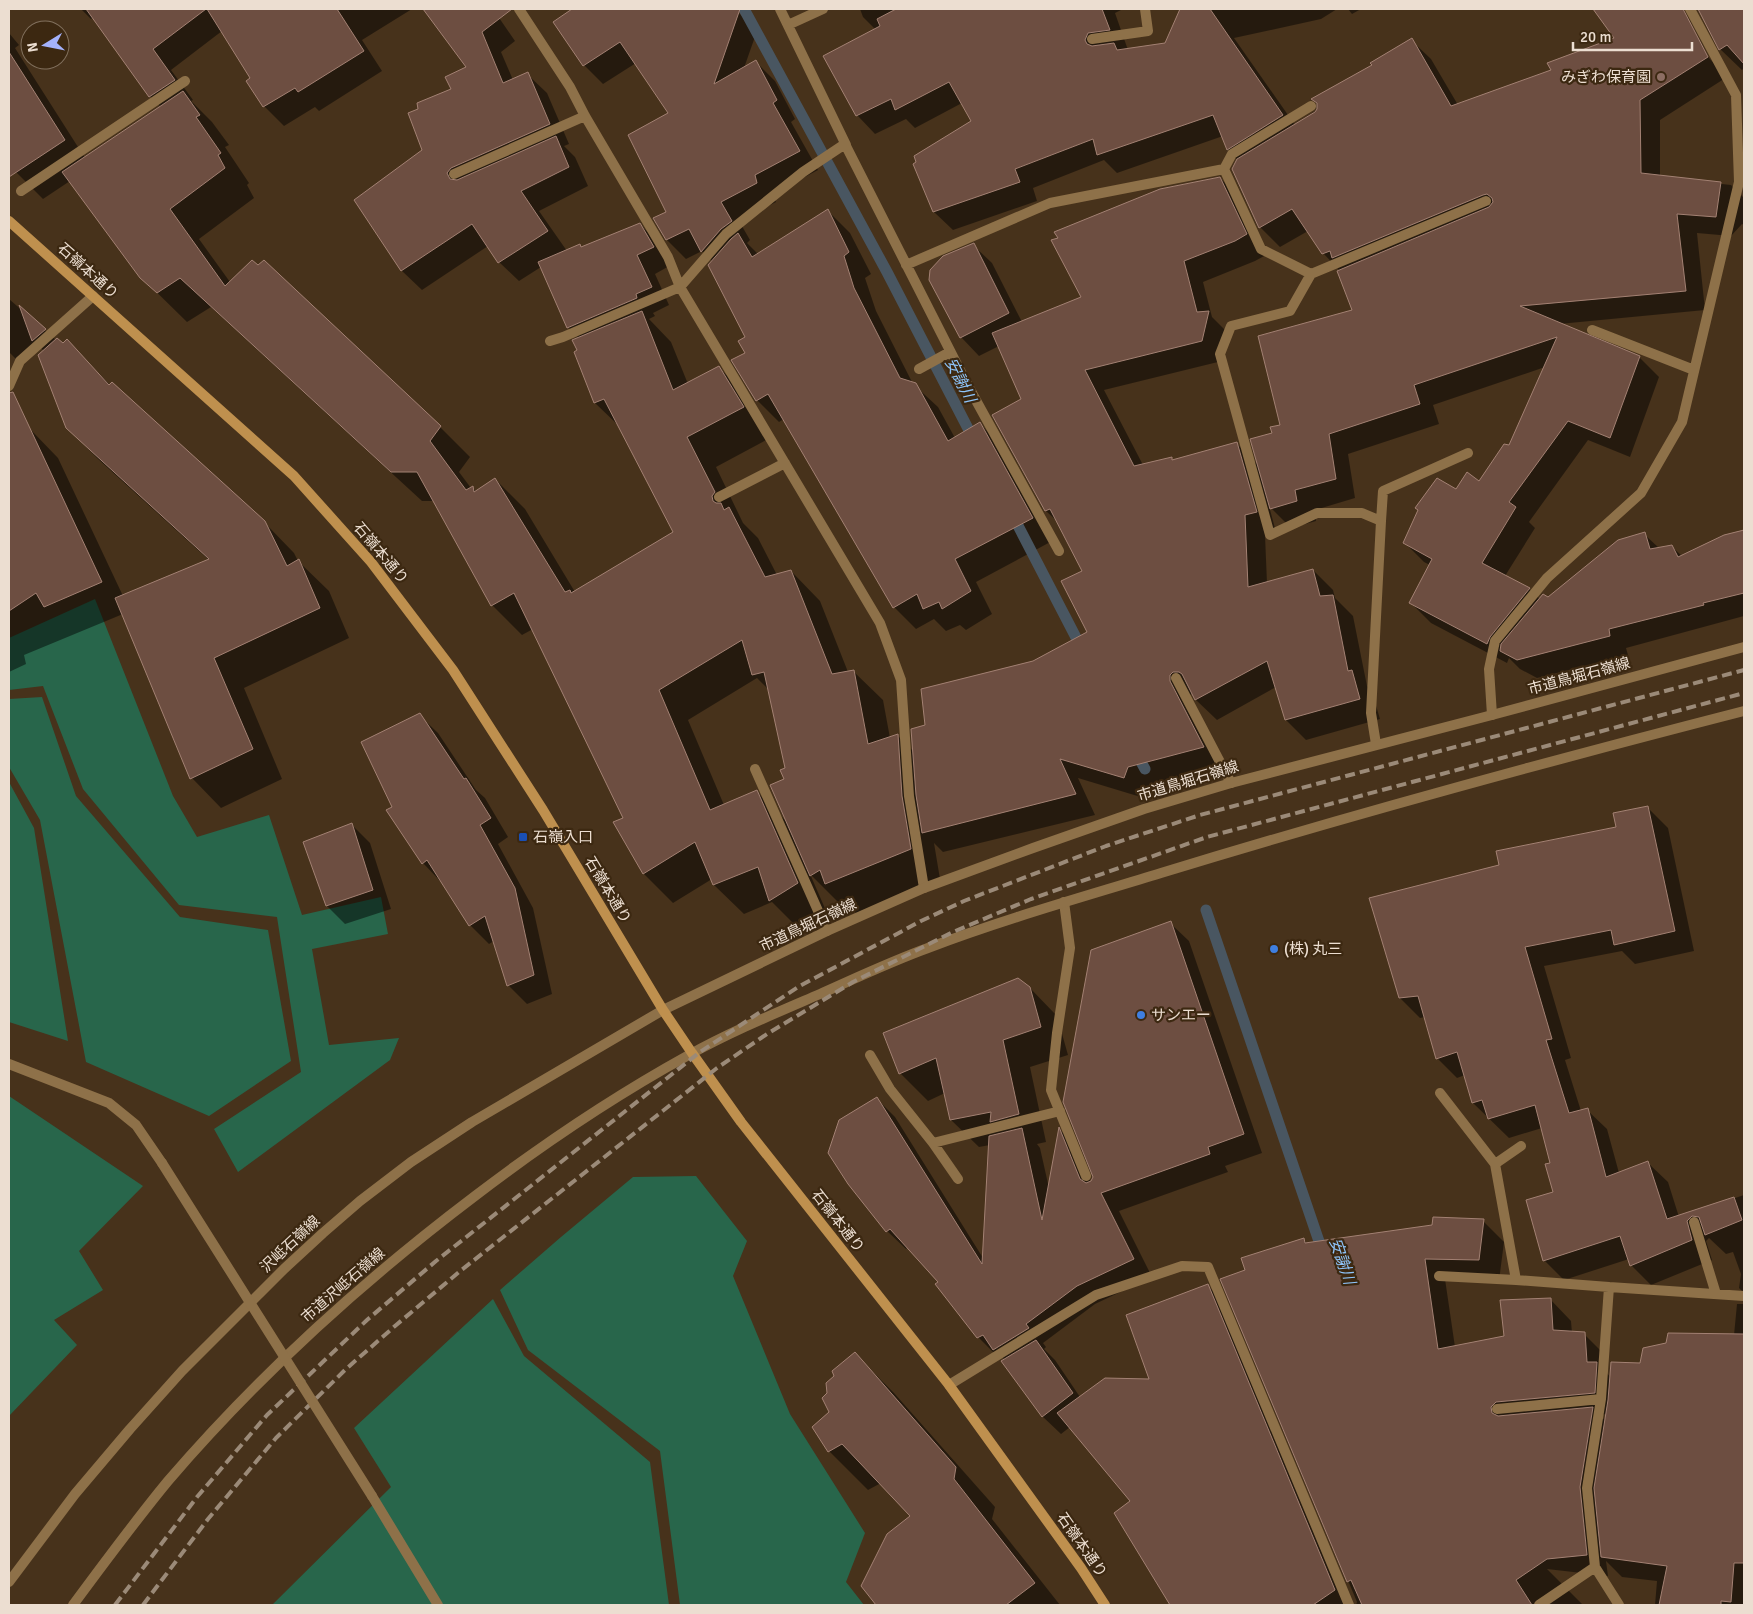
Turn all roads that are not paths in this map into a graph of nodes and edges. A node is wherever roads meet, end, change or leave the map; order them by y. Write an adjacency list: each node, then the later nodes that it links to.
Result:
1 (519, 9): 10 (street)
2 (780, 9): 6 (street)
3 (823, 9): 6 (street)
4 (1145, 9): 7 (street)
5 (1690, 9): 25 (street)
6 (788, 25): 11 (street)
7 (1092, 39)
8 (185, 80): 14 (street)
9 (1311, 106): 12 (street)
10 (585, 116): 13 (street); 19 (street)
11 (846, 145): 17 (street); 19 (street)
12 (1224, 169): 17 (street); 18 (street)
13 (454, 174)
14 (21, 191)
15 (1486, 201): 18 (street)
16 (9, 221): 20 (main road, 石嶺本通り)
17 (906, 265): 23 (street)
18 (1311, 274): 30 (street)
19 (680, 286): 22 (street); 28 (street)
20 (93, 296): 26 (street); 42 (main road, 石嶺本通り)
21 (1592, 330): 25 (street)
22 (550, 341)
23 (950, 352): 24 (street); 31 (street)
24 (919, 369)
25 (1694, 370): 35 (street)
26 (9, 386)
27 (1468, 453): 30 (street)
28 (785, 463): 29 (street); 39 (street)
29 (719, 497)
30 (1381, 521): 36 (street)
31 (1059, 551)
32 (1744, 646): 35 (street, 市道鳥堀石嶺線)
33 (1176, 678): 38 (street)
34 (1744, 710): 40 (street)
35 (1492, 715): 36 (street, 市道鳥堀石嶺線)
36 (1376, 744): 38 (street, 市道鳥堀石嶺線)
37 (755, 769): 41 (street)
38 (1231, 783): 39 (street, 市道鳥堀石嶺線)
39 (924, 888): 41 (street, 市道鳥堀石嶺線)
40 (1064, 902): 43 (street); 47 (street)
41 (827, 932): 42 (street, 市道鳥堀石嶺線)
42 (663, 1010): 43 (main road, 石嶺本通り); 63 (street, 沢岻石嶺線)
43 (692, 1053): 59 (main road, 石嶺本通り); 64 (street, 市道沢岻石嶺線)
44 (870, 1055): 48 (street)
45 (9, 1064): 65 (street, bridge)
46 (1440, 1093): 50 (street)
47 (1060, 1110): 48 (street); 51 (street)
48 (933, 1143): 52 (street)
49 (1521, 1146): 50 (street)
50 (1495, 1164): 55 (street)
51 (1086, 1176)
52 (958, 1180)
53 (1694, 1222): 57 (street)
54 (1439, 1276): 55 (street)
55 (1516, 1280): 56 (street)
56 (1609, 1287): 57 (street); 60 (street)
57 (1716, 1294): 58 (street)
58 (1744, 1296)
59 (949, 1385): 66 (main road, 石嶺本通り); 67 (street)
60 (1601, 1399): 61 (street); 62 (street)
61 (1497, 1409)
62 (1595, 1567): 68 (street); 69 (street)
63 (9, 1582)
64 (73, 1605)
65 (438, 1605)
66 (1104, 1605)
67 (1349, 1605)
68 (1538, 1605)
69 (1619, 1605)

